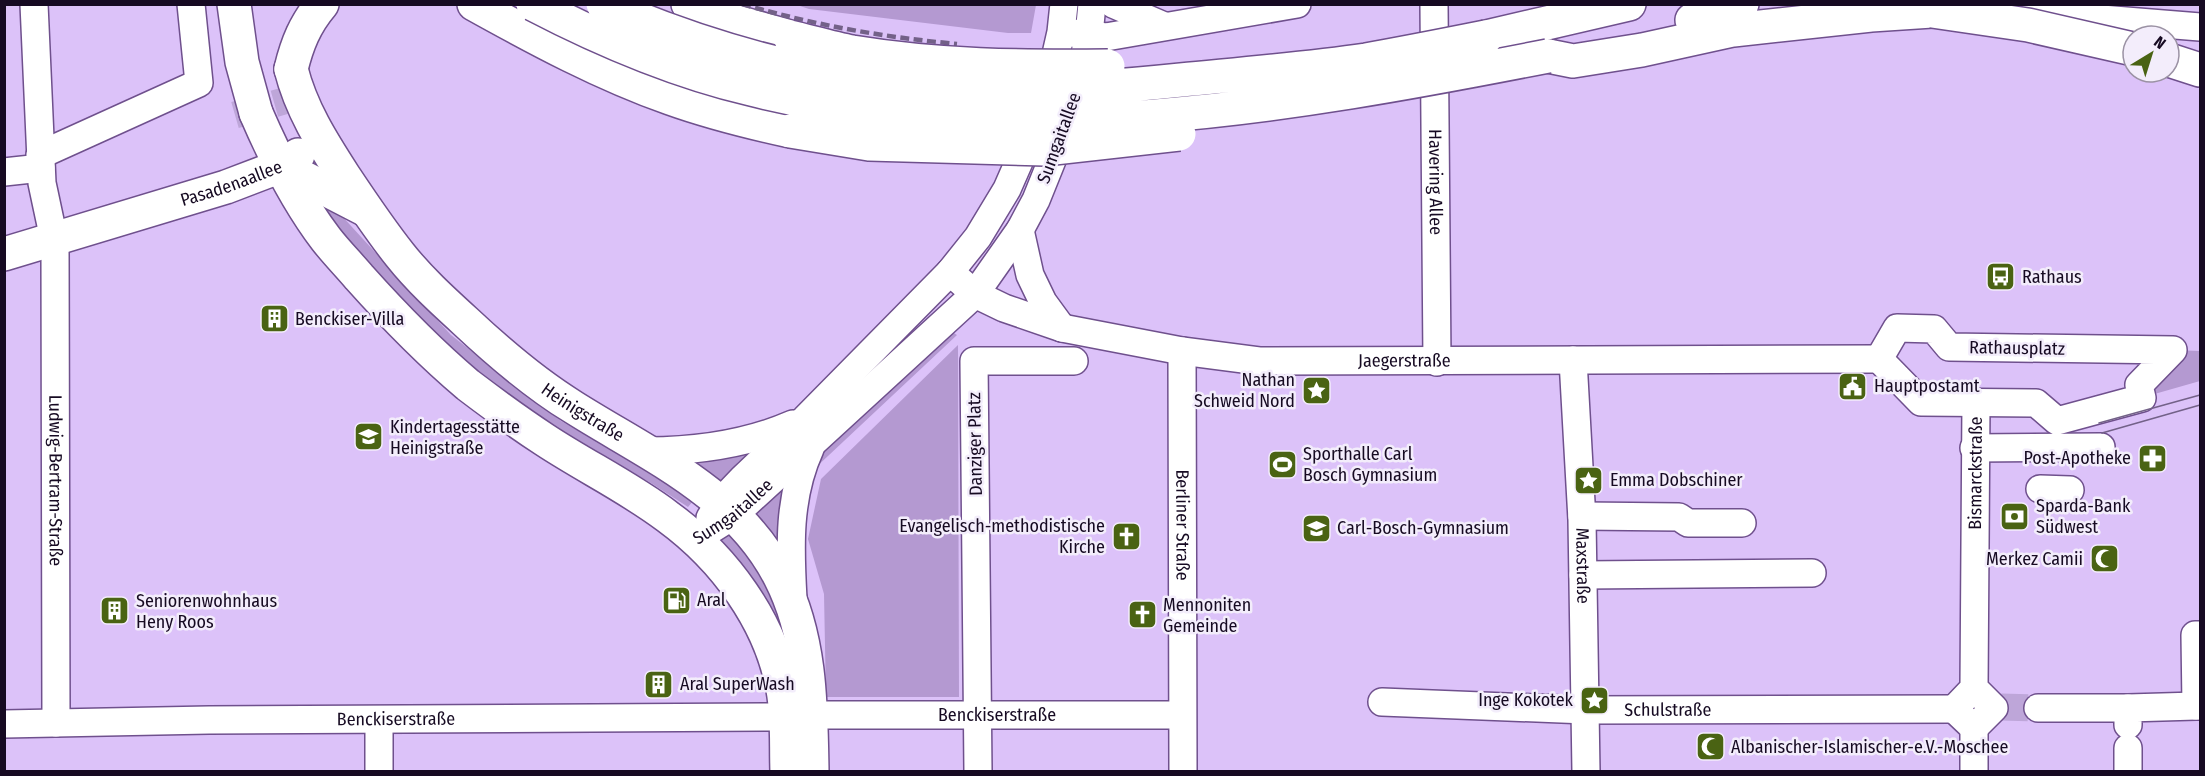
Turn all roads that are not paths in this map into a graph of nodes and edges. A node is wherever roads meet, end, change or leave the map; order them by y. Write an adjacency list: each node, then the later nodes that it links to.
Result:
1 (34, 4): 39 (street, Ludwig-Bertram-Straße)
2 (191, 4): 39 (street)
3 (234, 4): 37 (main road, Heinigstraße)
4 (292, 4): 31 (main road, Heinigstraße)
5 (322, 4): 31 (main road)
6 (474, 4): 35 (main road, bridge)
7 (533, 4): 35 (main road, bridge)
8 (603, 4): 33 (main road, bridge)
9 (688, 4): 33 (main road, bridge)
10 (1064, 4): 25 (street, Sumgaitallee)
11 (1092, 4): 26 (street, Sumgaitallee)
12 (1113, 4): 22 (street)
13 (1297, 4): 22 (street)
14 (1434, 4): 55 (street, Havering Allee)
15 (1559, 4): 27 (main road)
16 (1629, 4): 27 (main road)
17 (1742, 4): 28 (main road)
18 (2010, 6): 19 (main road, bridge); 20 (street)
19 (1932, 11): 24 (main road, bridge); 28 (main road)
20 (2134, 24)
21 (2181, 26): 23 (street)
22 (1165, 27): 26 (street); 36 (street)
23 (2200, 27)
24 (2121, 31)
25 (1061, 32): 26 (street); 29 (street, Sumgaitallee)
26 (1089, 35): 36 (street, Sumgaitallee)
27 (1486, 37): 33 (main road, bridge)
28 (1548, 56): 35 (main road, bridge)
29 (1056, 62): 34 (street); 48 (street, Sumgaitallee)
30 (2181, 64): 32 (main road)
31 (291, 69): 38 (main road, Heinigstraße)
32 (2200, 70)
33 (1211, 77)
34 (941, 85)
35 (1308, 100)
36 (1073, 108): 44 (street, Sumgaitallee)
37 (256, 113): 41 (main road, Heinigstraße); 42 (main road)
38 (313, 128): 41 (main road); 43 (main road, Heinigstraße)
39 (40, 162): 40 (street); 45 (street, Ludwig-Bertram-Straße)
40 (4, 172)
41 (279, 179): 42 (main road, Pasadenaallee); 43 (main road); 45 (main road, Pasadenaallee); 66 (main road, Heinigstraße)
42 (226, 187): 45 (main road, Pasadenaallee)
43 (367, 211): 60 (main road, Heinigstraße)
44 (1020, 230): 49 (street, Sumgaitallee); 50 (street)
45 (55, 241): 46 (main road, Pasadenaallee); 47 (main road, Pasadenaallee); 81 (street, Ludwig-Bertram-Straße)
46 (4, 254)
47 (4, 261)
48 (950, 272): 49 (street, Jaegerstraße); 58 (street, Sumgaitallee)
49 (975, 294): 50 (street, Jaegerstraße); 58 (street, Sumgaitallee)
50 (1062, 328): 51 (street, Jaegerstraße)
51 (1182, 351): 55 (street, Jaegerstraße); 78 (street, Berliner Straße)
52 (1879, 359): 53 (street, Jaegerstraße); 56 (street, Rathausplatz); 57 (street, Rathausplatz)
53 (1572, 360): 55 (street, Jaegerstraße); 64 (street, Maxstraße)
54 (1074, 361): 77 (street, Danziger Platz)
55 (1437, 362)
56 (1976, 402): 57 (street, Rathausplatz); 59 (street, Bismarckstraße)
57 (2080, 414): 59 (street)
58 (809, 431): 60 (street); 63 (street, Sumgaitallee); 69 (street)
59 (1974, 448): 71 (street, Bismarckstraße)
60 (647, 451): 63 (main road, Heinigstraße)
61 (2040, 489): 62 (street)
62 (2070, 490)
63 (727, 508): 66 (street, Sumgaitallee); 69 (main road, Heinigstraße)
64 (1582, 516): 65 (street); 68 (street, Maxstraße)
65 (1742, 523)
66 (696, 539): 79 (main road, Heinigstraße)
67 (1812, 573): 68 (street)
68 (1583, 575): 76 (street, Maxstraße)
69 (793, 604): 79 (main road, Heinigstraße)
70 (2200, 635): 73 (street)
71 (1974, 688): 75 (street); 83 (street)
72 (1383, 702): 76 (street, Schulstraße)
73 (2198, 706): 84 (street)
74 (2038, 708): 84 (street)
75 (1954, 709): 76 (street, Schulstraße); 83 (street)
76 (1586, 710): 90 (street, Maxstraße)
77 (978, 715): 78 (street, Benckiserstraße); 79 (street, Benckiserstraße); 88 (street, Danziger Platz)
78 (1182, 715): 89 (street, Berliner Straße)
79 (798, 716): 80 (street, Benckiserstraße); 86 (main road, Heinigstraße); 87 (main road, Heinigstraße)
80 (379, 721): 81 (street, Benckiserstraße); 85 (street)
81 (56, 723): 82 (street, Benckiserstraße)
82 (4, 724)
83 (1974, 728): 91 (street)
84 (2128, 738)
85 (379, 771)
86 (787, 771)
87 (812, 771)
88 (978, 771)
89 (1183, 771)
90 (1586, 771)
91 (1974, 771)

